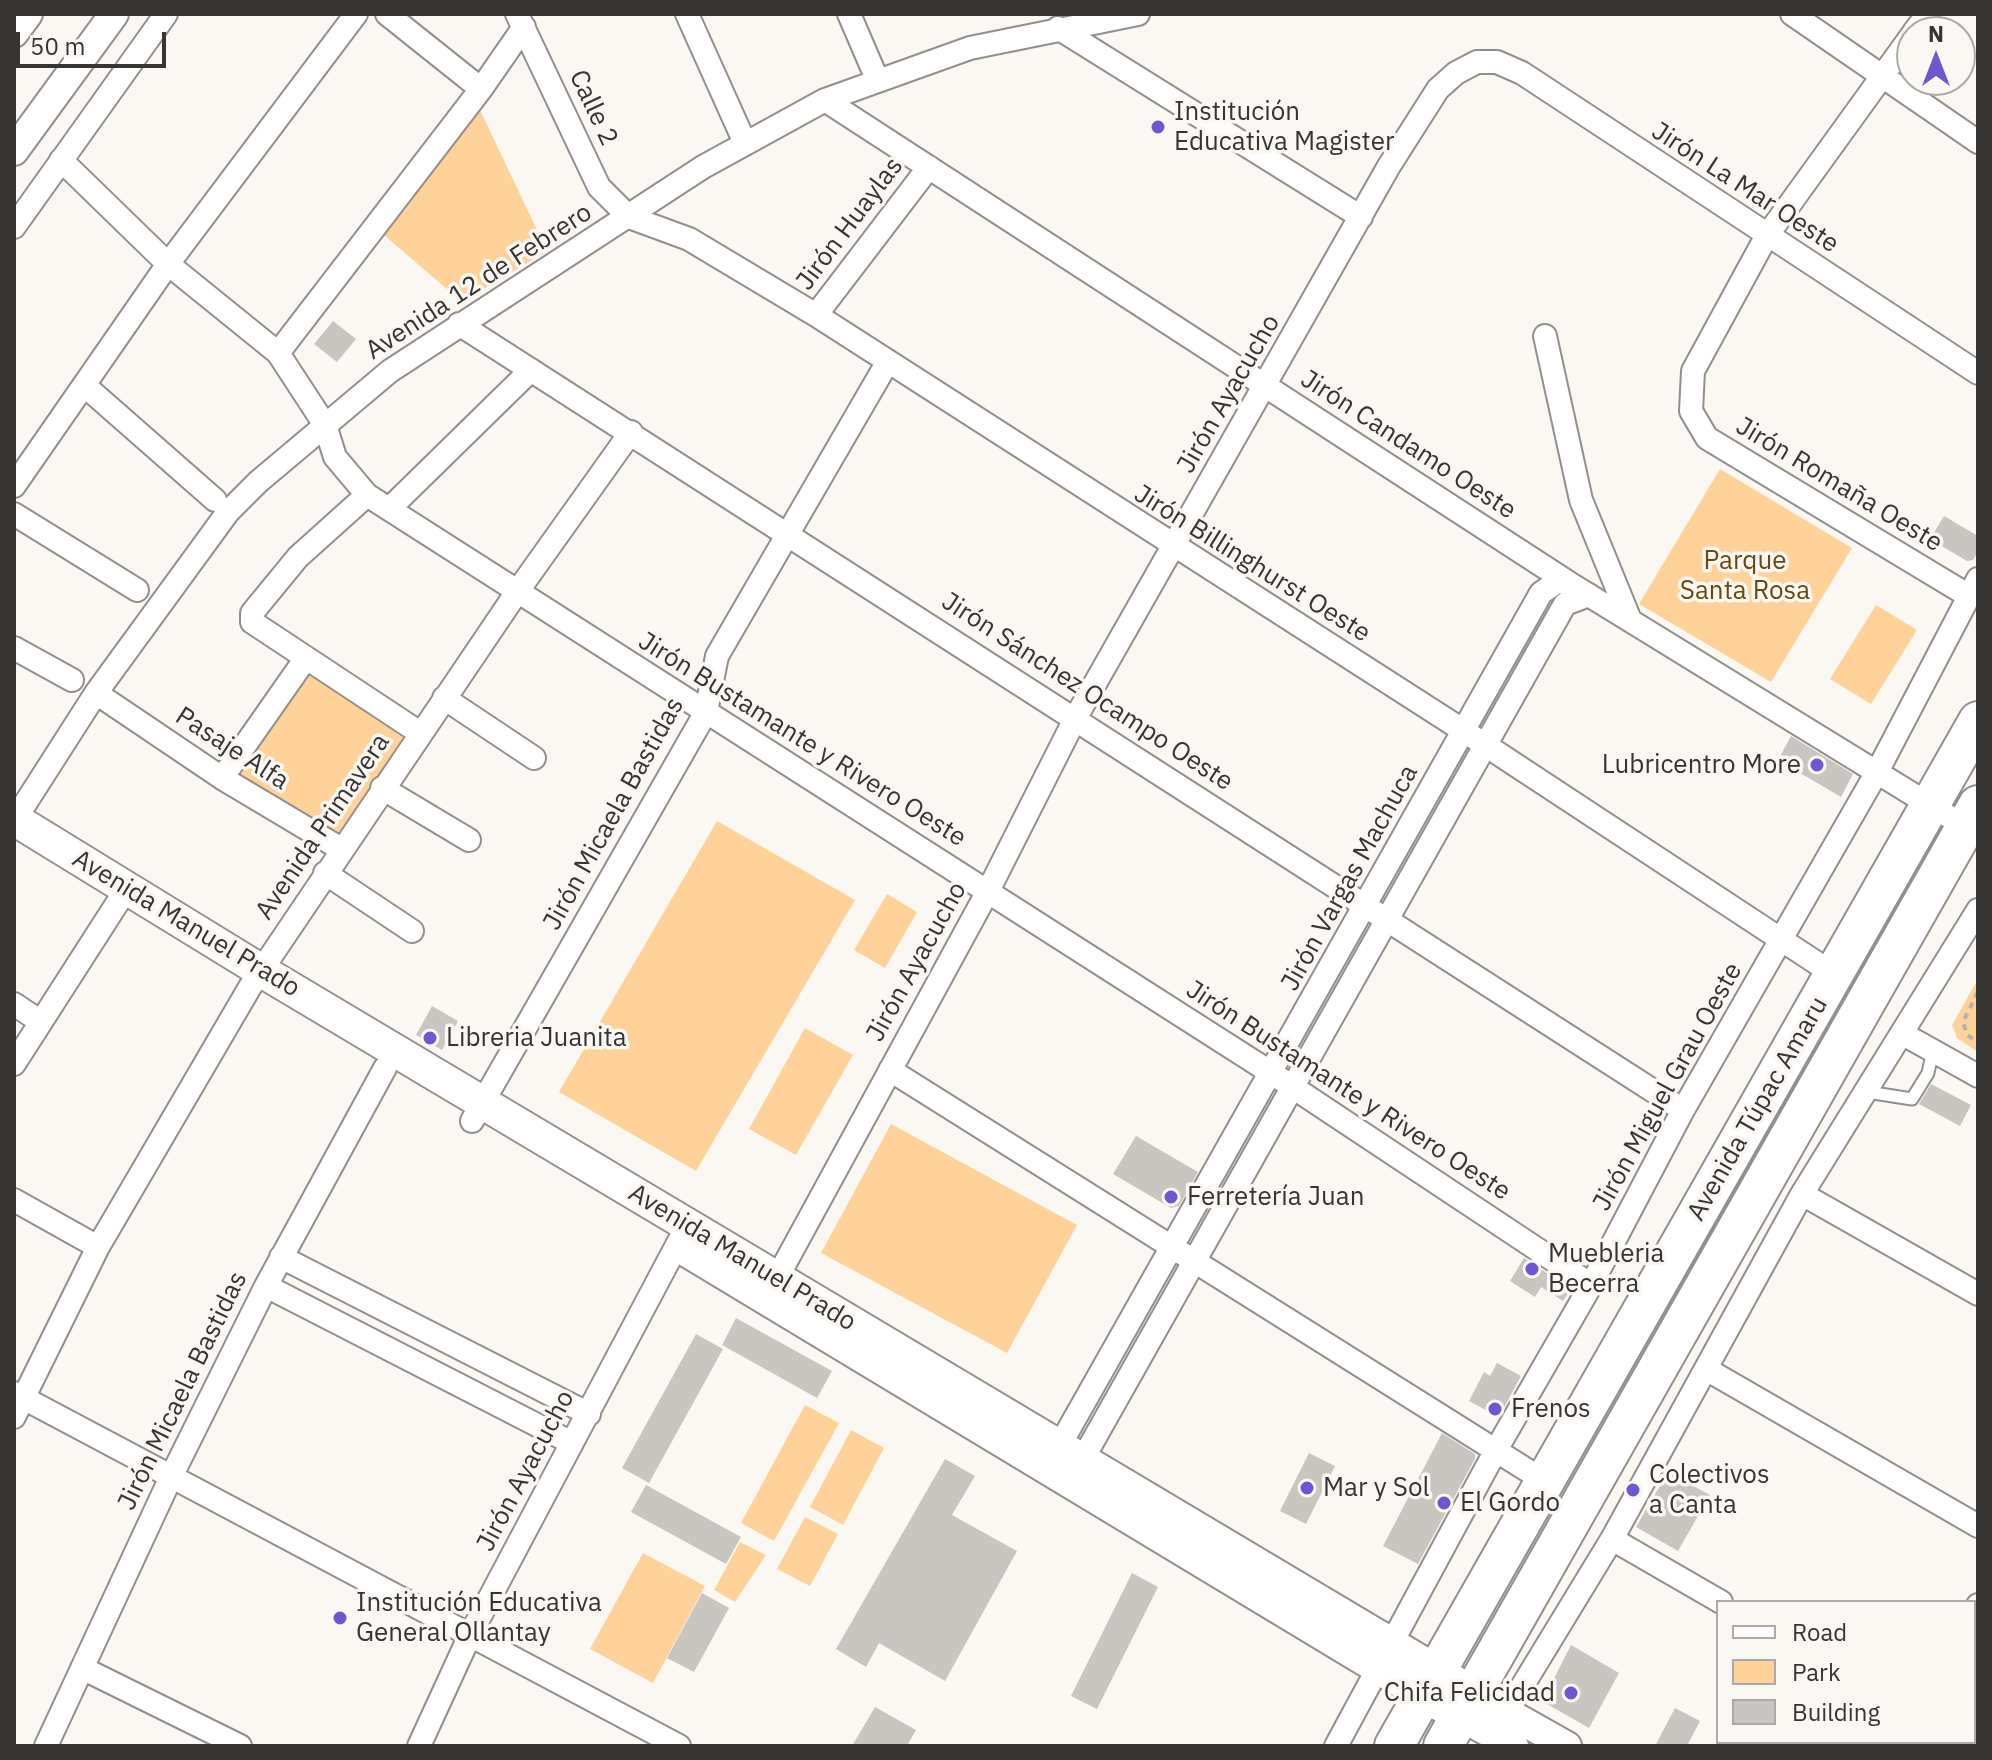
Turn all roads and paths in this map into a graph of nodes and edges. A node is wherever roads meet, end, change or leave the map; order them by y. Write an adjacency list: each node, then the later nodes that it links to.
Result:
1 (28, 14): 12 (street)
2 (114, 14): 21 (street)
3 (166, 14): 22 (street)
4 (356, 14): 28 (street)
5 (387, 14): 17 (street)
6 (687, 14): 20 (street)
7 (849, 14): 16 (street)
8 (1138, 14): 11 (street, Avenida 12 de Febrero)
9 (1792, 14): 15 (street)
10 (521, 21): 17 (street); 24 (street, Calle 2)
11 (1058, 28): 16 (street, Avenida 12 de Febrero); 25 (street)
12 (14, 33)
13 (1896, 56): 15 (street)
14 (1477, 62): 25 (street, Jirón Ayacucho); 27 (street, Jirón La Mar Oeste)
15 (1881, 76): 19 (street); 27 (street)
16 (877, 79): 18 (street, Avenida 12 de Febrero)
17 (481, 89): 32 (street)
18 (825, 100): 20 (street, Avenida 12 de Febrero); 23 (street, Jirón Candamo Oeste)
19 (1978, 142)
20 (745, 143): 24 (street, Avenida 12 de Febrero)
21 (14, 151)
22 (61, 160): 26 (street); 28 (street, Jirón Bustamante y Rivero Oeste)
23 (929, 167): 29 (street, Jirón Huaylas); 37 (street, Jirón Candamo Oeste)
24 (629, 217): 29 (street, Jirón Billinghurst Oeste); 30 (street, Avenida 12 de Febrero)
25 (1361, 217): 37 (street, Jirón Ayacucho)
26 (14, 227)
27 (1766, 237): 35 (street, Jirón La Mar Oeste); 48 (street, Jirón Romaña Oeste)
28 (168, 264): 32 (street, Jirón Bustamante y Rivero Oeste); 36 (street)
29 (816, 315): 33 (street, Jirón Billinghurst Oeste)
30 (459, 324): 34 (street, Jirón Sánchez Ocampo Oeste); 38 (street, Avenida 12 de Febrero)
31 (1545, 336): 52 (street)
32 (278, 353): 38 (street, Jirón Bustamante y Rivero Oeste)
33 (887, 363): 45 (street, Jirón Micaela Bastidas); 46 (street, Jirón Billinghurst Oeste)
34 (531, 370): 39 (street, Jirón Sánchez Ocampo Oeste); 43 (street)
35 (1978, 373)
36 (84, 385): 40 (street); 42 (street)
37 (1266, 386): 46 (street, Jirón Ayacucho); 47 (street, Jirón Candamo Oeste)
38 (325, 425): 41 (street, Jirón Bustamante y Rivero Oeste); 56 (street, Avenida 12 de Febrero)
39 (631, 432): 45 (street, Jirón Sánchez Ocampo Oeste); 50 (street, Avenida Primavera)
40 (14, 486)
41 (367, 495): 43 (street, Jirón Bustamante y Rivero Oeste); 54 (street)
42 (215, 500)
43 (389, 509): 50 (street, Jirón Bustamante y Rivero Oeste)
44 (14, 514): 49 (street)
45 (787, 532): 58 (street, Jirón Micaela Bastidas); 59 (street, Jirón Sánchez Ocampo Oeste)
46 (1173, 547): 59 (street, Jirón Ayacucho); 61 (street, Jirón Billinghurst Oeste)
47 (1569, 583): 51 (street, Jirón Candamo Oeste); 61 (street, Jirón Vargas Machuca)
48 (1974, 588): 65 (street, Jirón Miguel Grau Oeste)
49 (137, 590)
50 (517, 592): 57 (street, Avenida Primavera); 58 (street, Jirón Bustamante y Rivero Oeste)
51 (1589, 595): 52 (street, Jirón Candamo Oeste); 63 (street, Jirón Vargas Machuca)
52 (1630, 620): 65 (street, Jirón Candamo Oeste)
53 (14, 648): 55 (street)
54 (306, 658): 62 (street); 66 (street)
55 (72, 680)
56 (96, 693): 66 (street, Pasaje Alfa); 69 (street, Avenida 12 de Febrero)
57 (444, 698): 62 (street, Avenida Primavera); 64 (street)
58 (706, 712): 75 (street, Jirón Bustamante y Rivero Oeste); 98 (street, Jirón Micaela Bastidas)
59 (1076, 717): 75 (street, Jirón Ayacucho); 77 (street, Jirón Sánchez Ocampo Oeste)
60 (1978, 721): 68 (highway, Avenida Túpac Amaru)
61 (1464, 731): 63 (street, Jirón Billinghurst Oeste); 77 (street, Jirón Vargas Machuca)
62 (420, 733): 67 (street, Avenida Primavera)
63 (1485, 748): 79 (street, Jirón Vargas Machuca); 81 (street, Jirón Billinghurst Oeste)
64 (534, 758)
65 (1877, 772): 68 (street, Jirón Candamo Oeste); 81 (street, Jirón Miguel Grau Oeste)
66 (222, 778): 73 (street, Pasaje Alfa)
67 (382, 788): 71 (street); 73 (street, Avenida Primavera)
68 (1931, 805): 70 (street, Jirón Candamo Oeste); 82 (highway, Avenida Túpac Amaru)
69 (14, 820): 76 (main road, Avenida Manuel Prado)
70 (1974, 822): 125 (highway, Avenida Túpac Amaru)
71 (469, 840)
72 (14, 844): 76 (main road, Avenida Manuel Prado)
73 (341, 849): 74 (street, Avenida Primavera)
74 (325, 873): 80 (street); 83 (street, Avenida Primavera)
75 (988, 891): 92 (street, Jirón Ayacucho); 93 (street, Jirón Bustamante y Rivero Oeste)
76 (121, 897): 83 (main road, Avenida Manuel Prado); 86 (street)
77 (1367, 906): 79 (street, Jirón Sánchez Ocampo Oeste); 93 (street, Jirón Vargas Machuca)
78 (1978, 910): 87 (street)
79 (1389, 920): 95 (street, Jirón Vargas Machuca); 97 (street, Jirón Sánchez Ocampo Oeste)
80 (412, 931)
81 (1782, 941): 82 (street, Jirón Billinghurst Oeste); 97 (street, Jirón Miguel Grau Oeste)
82 (1835, 975): 117 (highway, Avenida Túpac Amaru)
83 (255, 979): 91 (main road, Avenida Manuel Prado); 98 (main road, Avenida Manuel Prado); 102 (street, Avenida Primavera)
84 (1978, 992): 88 (path)
85 (14, 1004): 86 (street)
86 (41, 1022): 90 (street)
87 (1903, 1034): 89 (street); 96 (street)
88 (1978, 1042)
89 (1933, 1050): 94 (street); 96 (lane)
90 (14, 1064)
91 (385, 1068): 98 (main road, Avenida Manuel Prado); 104 (street, Jirón Micaela Bastidas)
92 (890, 1070): 103 (street); 106 (street, Jirón Ayacucho)
93 (1273, 1074): 95 (street, Jirón Bustamante y Rivero Oeste); 103 (street, Jirón Vargas Machuca)
94 (1978, 1076)
95 (1294, 1088): 105 (street, Jirón Vargas Machuca); 107 (street, Jirón Bustamante y Rivero Oeste)
96 (1867, 1092): 99 (street)
97 (1683, 1110): 107 (street, Jirón Miguel Grau Oeste)
98 (477, 1112): 101 (main road, Avenida Manuel Prado)
99 (1802, 1194): 109 (street); 110 (street)
100 (14, 1200): 102 (street)
101 (682, 1235): 106 (main road, Avenida Manuel Prado); 112 (street, Jirón Ayacucho); 115 (main road, Avenida Manuel Prado)
102 (98, 1247): 111 (street, Avenida Primavera)
103 (1175, 1247): 105 (street); 115 (street, Jirón Vargas Machuca)
104 (281, 1257): 108 (street, Jirón Micaela Bastidas); 112 (street)
105 (1197, 1260): 114 (street); 115 (street, Jirón Vargas Machuca)
106 (777, 1278): 115 (main road, Avenida Manuel Prado)
107 (1591, 1285): 114 (street, Jirón Miguel Grau Oeste)
108 (266, 1286): 113 (street); 116 (street, Jirón Micaela Bastidas)
109 (1978, 1294)
110 (1706, 1369): 118 (street); 119 (street)
111 (17, 1403): 116 (street)
112 (589, 1414): 113 (street, Jirón Ayacucho)
113 (572, 1443): 121 (street, Jirón Ayacucho)
114 (1496, 1450): 117 (street); 122 (street, Jirón Miguel Grau Oeste)
115 (1065, 1464): 122 (main road, Avenida Manuel Prado)
116 (171, 1477): 121 (street); 123 (street, Jirón Micaela Bastidas)
117 (1546, 1482): 124 (highway, Avenida Túpac Amaru)
118 (1978, 1526)
119 (1612, 1539): 120 (street); 126 (street)
120 (1718, 1600)
121 (470, 1635): 129 (street, Jirón Ayacucho); 130 (street)
122 (1383, 1656): 124 (main road, Avenida Manuel Prado); 131 (street, Jirón Miguel Grau Oeste)
123 (82, 1668): 127 (street, Jirón Micaela Bastidas); 128 (street)
124 (1429, 1683): 125 (main road, Avenida Manuel Prado); 132 (highway, Avenida Túpac Amaru)
125 (1458, 1718): 126 (street)
126 (1500, 1735): 133 (street)
127 (46, 1746)
128 (240, 1746)
129 (419, 1746)
130 (679, 1746)
131 (1336, 1746)
132 (1394, 1746)
133 (1567, 1746)

